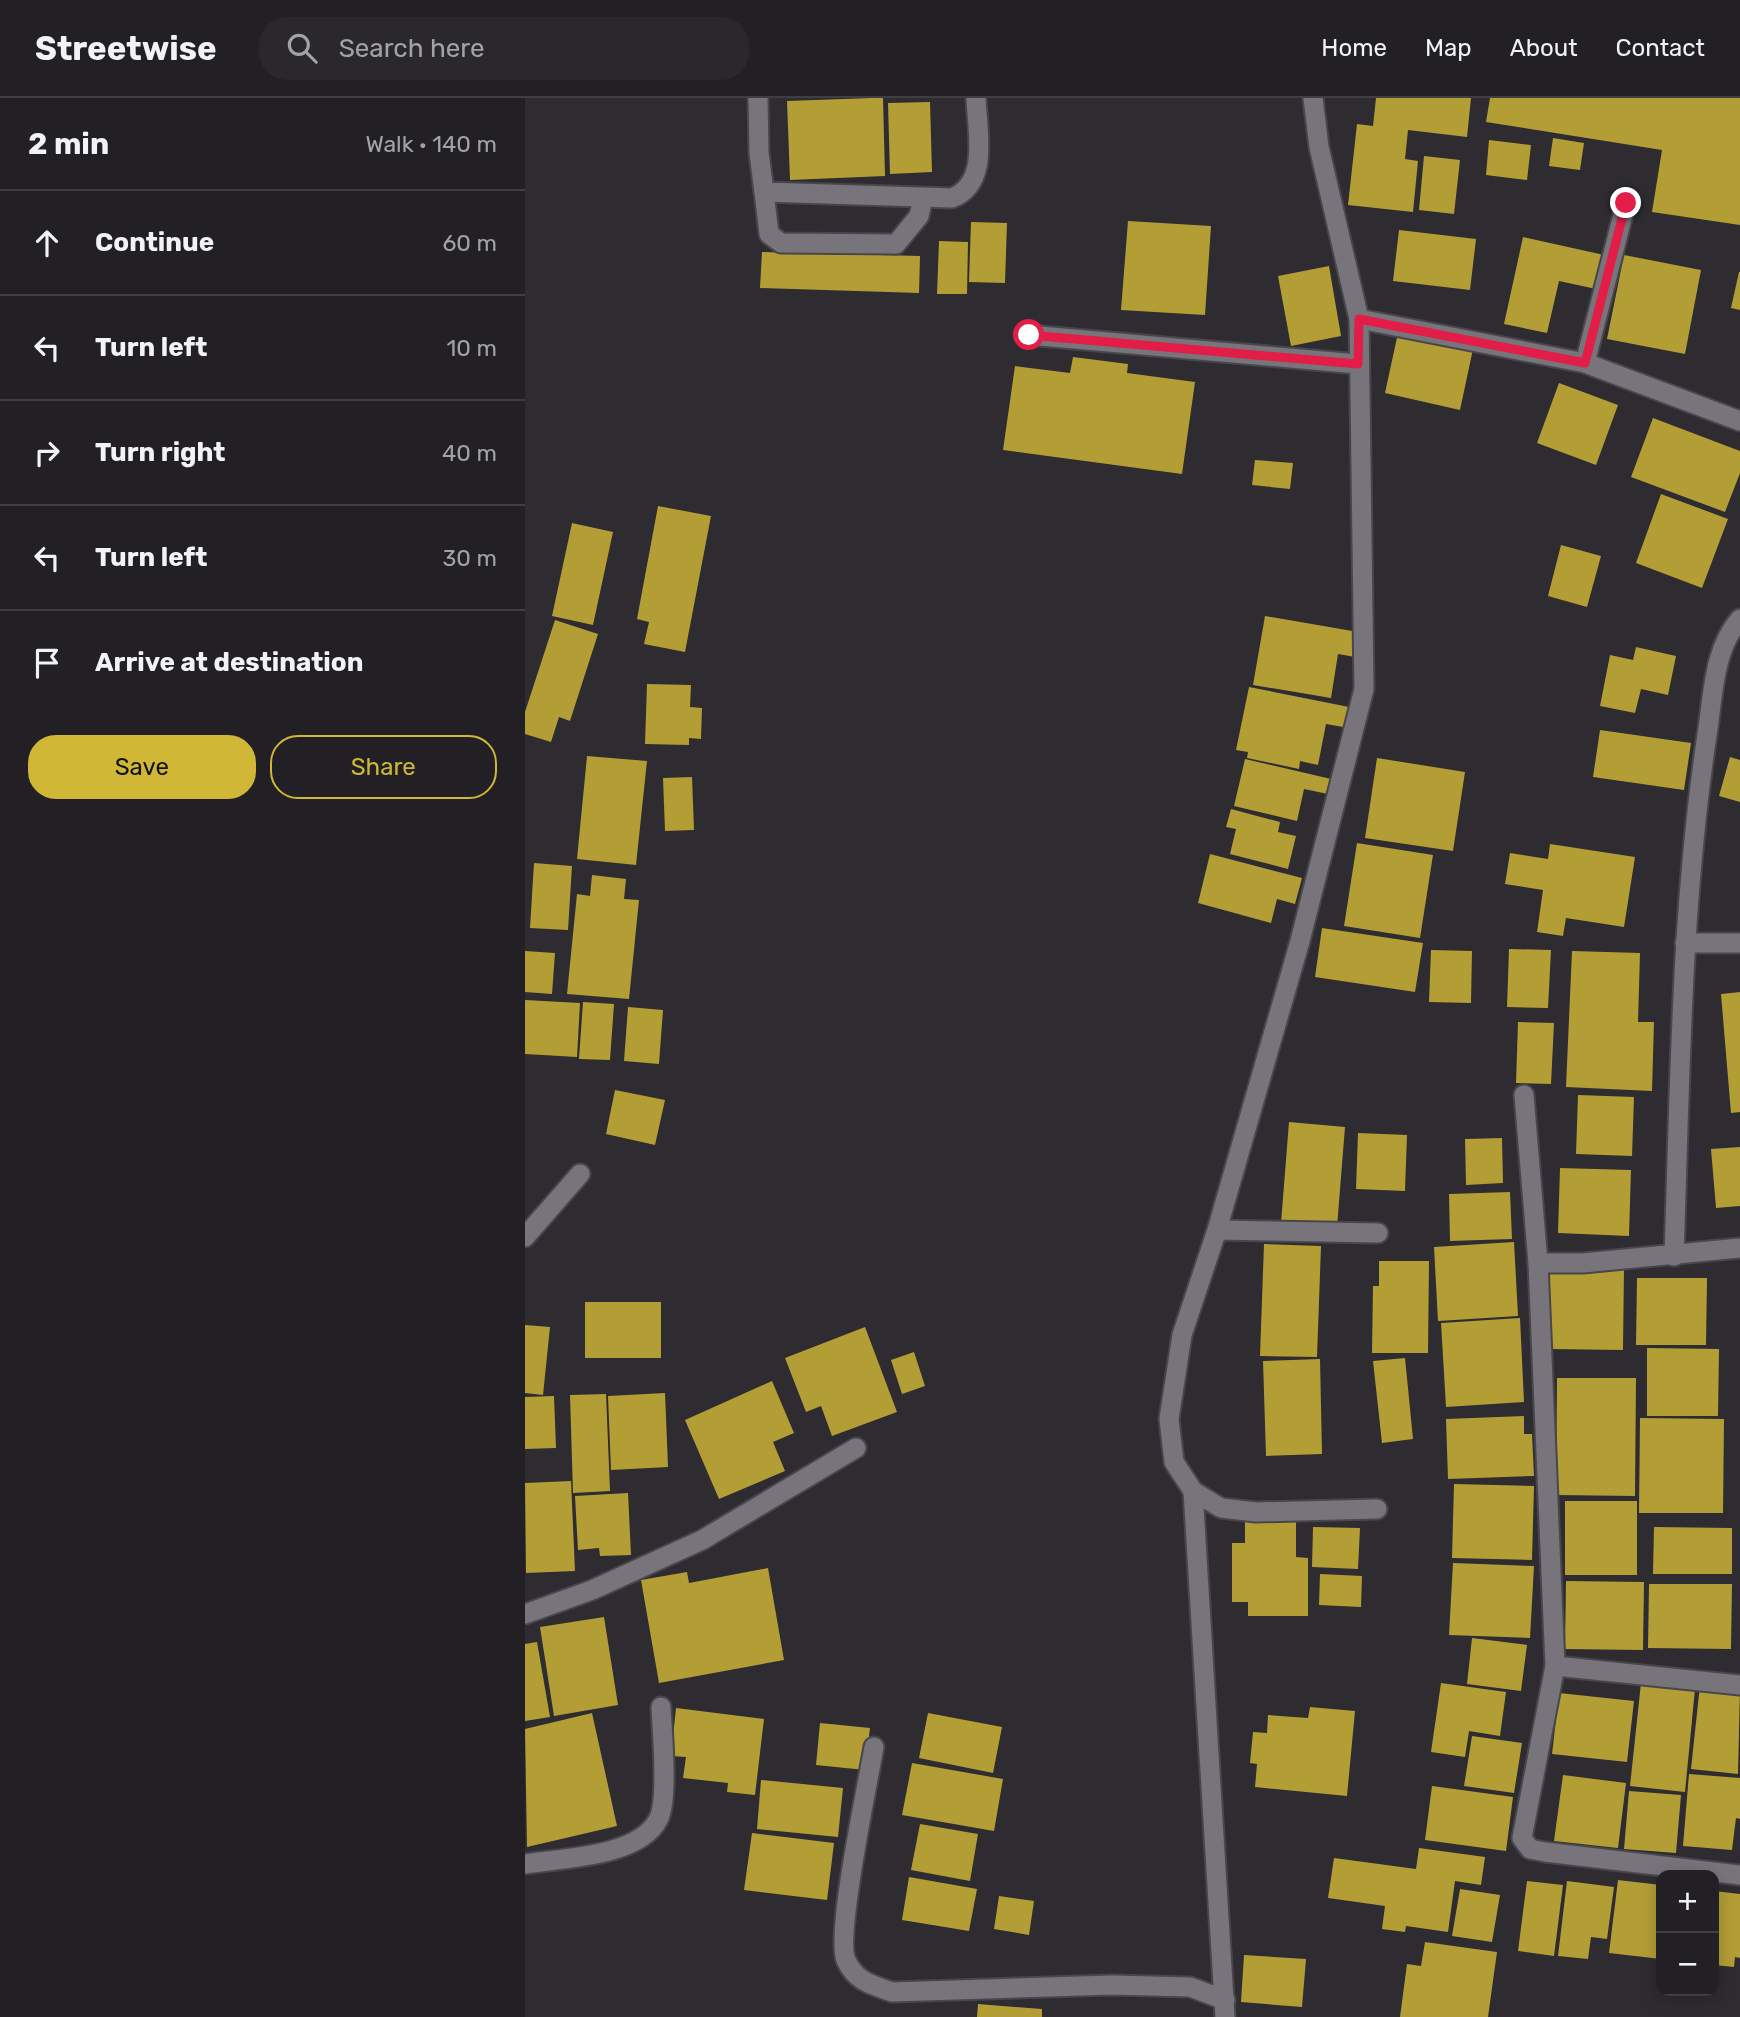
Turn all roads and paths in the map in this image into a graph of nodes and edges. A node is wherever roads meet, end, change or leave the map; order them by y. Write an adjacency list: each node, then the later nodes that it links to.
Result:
1 (758, 98): 4 (street)
2 (976, 98): 5 (street)
3 (1313, 98): 7 (street)
4 (764, 192): 5 (street); 5 (street)
5 (923, 198)
6 (1626, 203): 9 (street)
7 (1359, 319): 9 (street); 10 (street)
8 (1029, 335): 10 (street)
9 (1585, 363): 11 (street)
10 (1358, 364): 17 (street)
11 (1740, 422)
12 (1740, 619): 13 (street)
13 (1685, 943): 14 (street); 21 (street)
14 (1740, 943)
15 (1524, 1096): 22 (street)
16 (580, 1174): 19 (street)
17 (1217, 1230): 18 (street); 24 (street)
18 (1378, 1233)
19 (525, 1237)
20 (1740, 1248): 21 (street)
21 (1674, 1256): 22 (street)
22 (1538, 1263): 27 (street)
23 (856, 1448): 26 (street)
24 (1193, 1491): 25 (street); 33 (street)
25 (1377, 1509)
26 (525, 1614)
27 (1555, 1666): 28 (street); 32 (street)
28 (1740, 1685)
29 (661, 1707): 31 (street)
30 (874, 1748): 33 (street)
31 (525, 1864)
32 (1740, 1875)
33 (1225, 2009)

